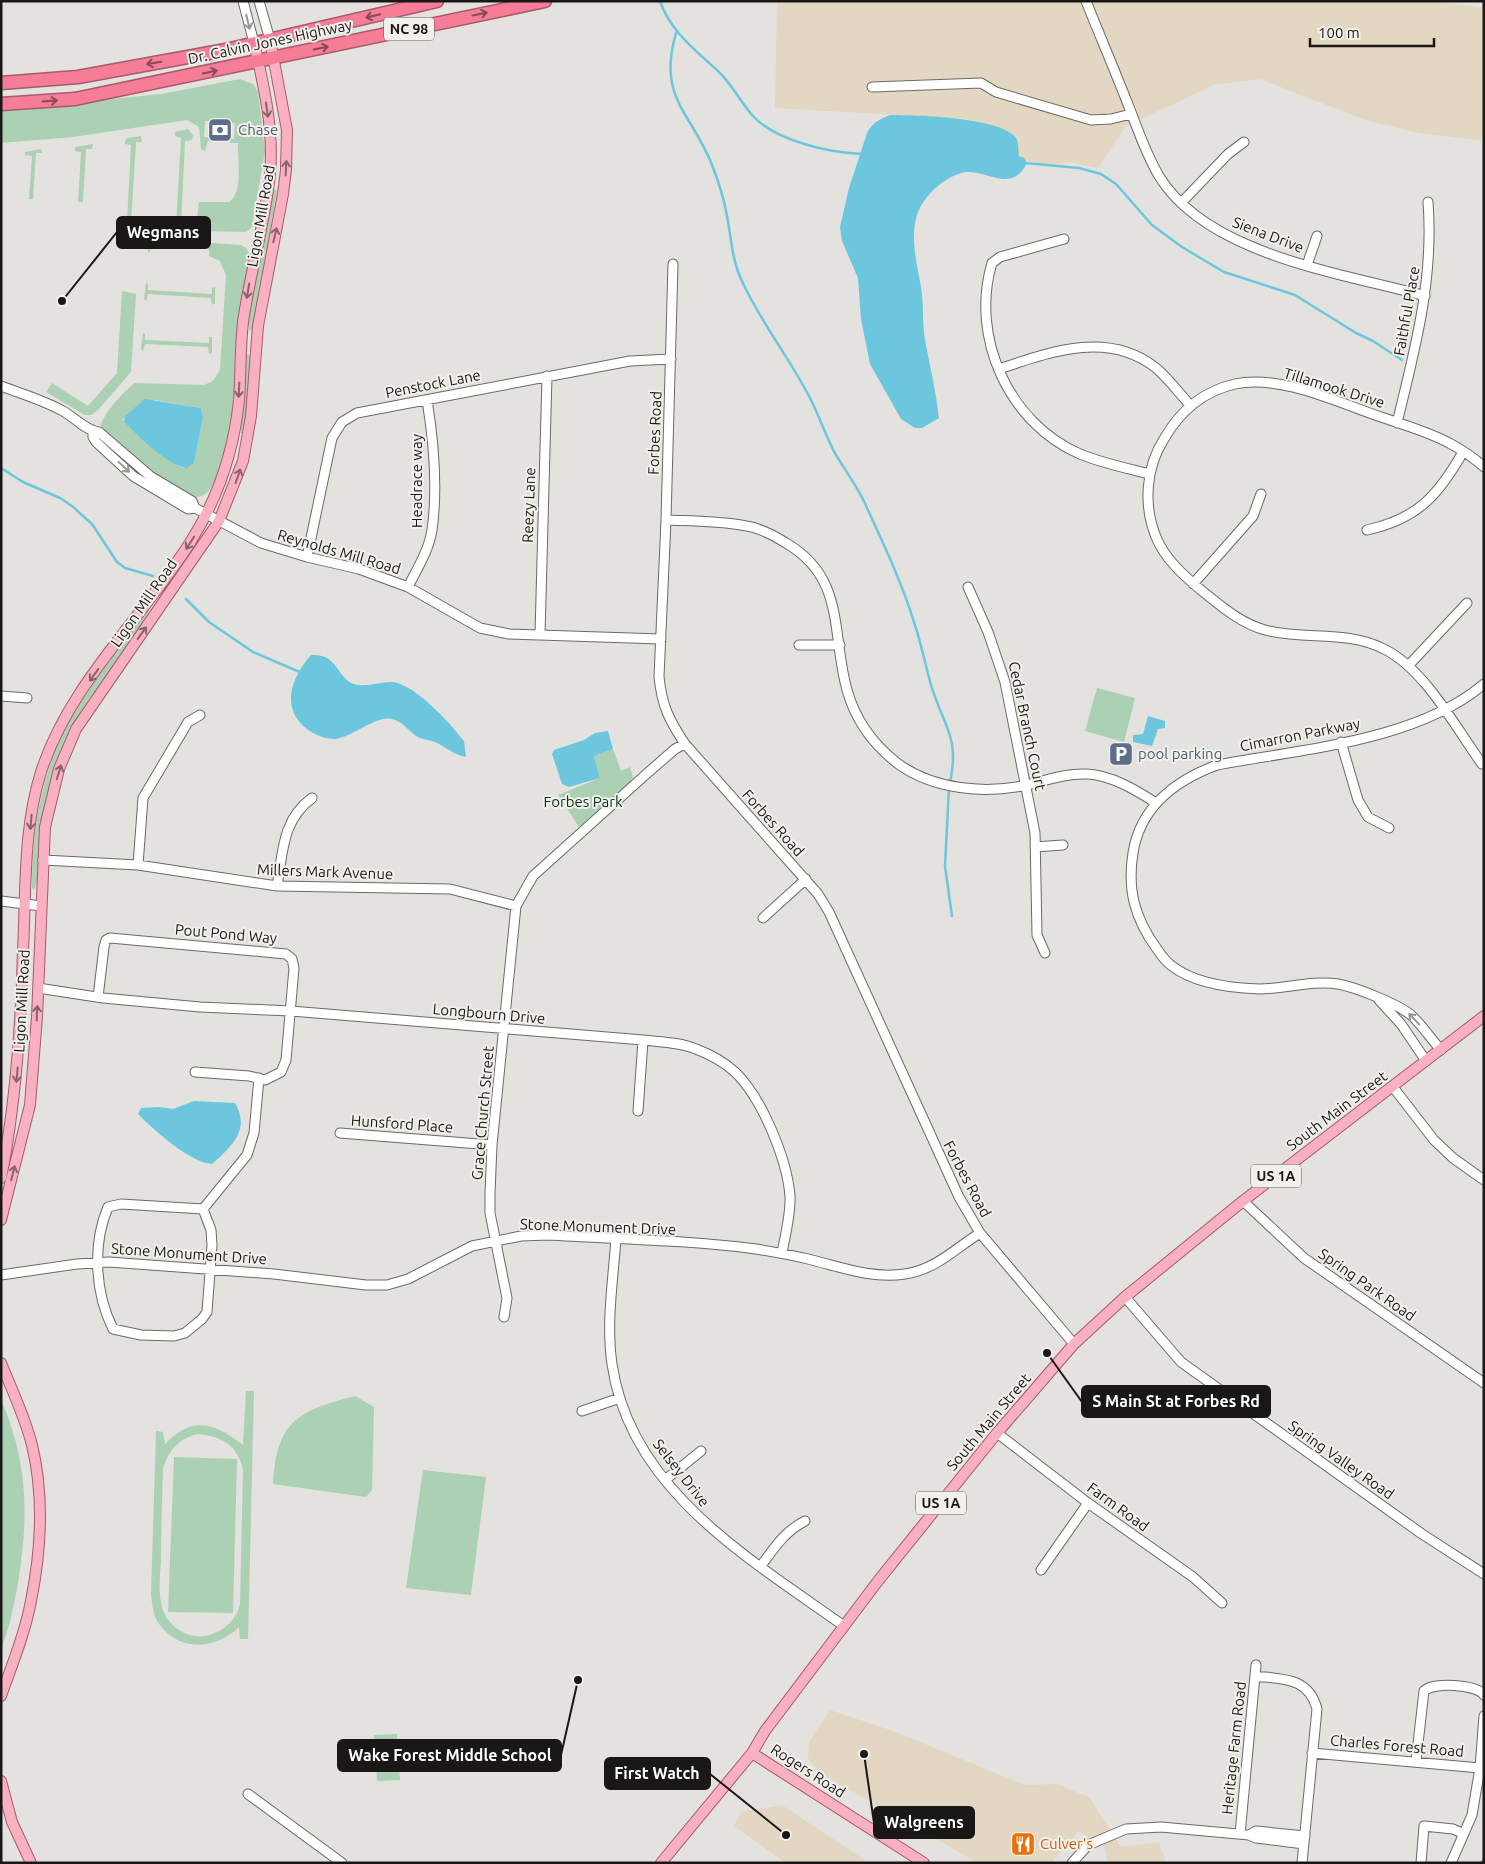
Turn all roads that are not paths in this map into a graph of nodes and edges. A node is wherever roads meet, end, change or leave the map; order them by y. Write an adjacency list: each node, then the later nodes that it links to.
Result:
1 (243, 1): 7 (street, Ligon Mill Road, one-way to 7)
2 (259, 1): 6 (street, Ligon Mill Road)
3 (437, 1): 6 (highway, Dr. Calvin Jones Highway / NC 98, one-way to 6)
4 (1086, 1): 13 (street, Siena Drive)
5 (538, 2): 8 (highway, Dr. Calvin Jones Highway / NC 98, one-way to 5)
6 (270, 40): 7 (highway, Dr. Calvin Jones Highway / NC 98); 8 (main road, Ligon Mill Road)
7 (254, 43): 9 (main road, Ligon Mill Road); 10 (highway, Dr. Calvin Jones Highway / NC 98, one-way to 10)
8 (274, 58): 9 (highway, Dr. Calvin Jones Highway / NC 98); 33 (main road, Ligon Mill Road, one-way to 8)
9 (258, 62): 12 (highway, Dr. Calvin Jones Highway / NC 98, one-way to 9); 33 (main road, Ligon Mill Road, one-way to 33)
10 (1, 83)
11 (872, 87): 13 (street)
12 (1, 104)
13 (1131, 114): 16 (street, Siena Drive)
14 (1244, 142): 16 (street)
15 (1428, 202): 21 (street, Faithful Place)
16 (1181, 203): 20 (street, Siena Drive)
17 (1317, 236): 20 (street)
18 (1064, 239): 23 (street)
19 (673, 264): 22 (street, Forbes Road)
20 (1307, 265): 21 (street, Siena Drive)
21 (1425, 296): 28 (street, Faithful Place)
22 (671, 359): 24 (street, Penstock Lane); 34 (street, Forbes Road)
23 (999, 369): 27 (street); 31 (street)
24 (547, 376): 26 (street, Penstock Lane); 41 (street, Reezy Lane)
25 (1, 386): 33 (street, Reynolds Mill Road)
26 (427, 400): 36 (street, Penstock Lane); 38 (street, Headrace way)
27 (1190, 405): 28 (street, Tillamook Drive); 31 (street, Tillamook Drive)
28 (1397, 423): 29 (street, Tillamook Drive)
29 (1463, 452): 30 (street, Tillamook Drive); 35 (street)
30 (1484, 466)
31 (1149, 474): 37 (street, Tillamook Drive)
32 (1261, 494): 37 (street)
33 (213, 518): 36 (street, Reynolds Mill Road); 60 (main road, Ligon Mill Road, one-way to 33); 65 (main road, Ligon Mill Road, one-way to 65)
34 (666, 520): 42 (street, Forbes Road); 44 (street)
35 (1366, 530)
36 (307, 557): 38 (street, Reynolds Mill Road)
37 (1193, 584): 45 (street, Tillamook Drive)
38 (408, 587): 41 (street, Reynolds Mill Road)
39 (968, 587): 54 (street, Cedar Branch Court)
40 (1467, 603): 45 (street)
41 (540, 634): 42 (street, Reynolds Mill Road)
42 (661, 639): 52 (street, Forbes Road)
43 (799, 644): 44 (street)
44 (840, 645): 54 (street)
45 (1408, 666): 49 (street, Tillamook Drive)
46 (1484, 684): 49 (street, Cimarron Parkway)
47 (1, 696): 48 (street)
48 (27, 698)
49 (1444, 710): 51 (street, Cimarron Parkway); 53 (street, Tillamook Drive)
50 (200, 715): 61 (street)
51 (1340, 742): 56 (street, Cimarron Parkway); 57 (street)
52 (685, 744): 62 (street, Forbes Road); 67 (street, Grace Church Street)
53 (1482, 764)
54 (1026, 785): 56 (street); 59 (street, Cedar Branch Court)
55 (312, 798): 63 (street)
56 (1156, 803): 72 (street, Cimarron Parkway)
57 (1389, 828)
58 (1063, 845): 59 (street)
59 (1035, 847): 69 (street, Cedar Branch Court)
60 (43, 860): 61 (street, Millers Mark Avenue); 66 (main road, Ligon Mill Road)
61 (138, 865): 63 (street, Millers Mark Avenue)
62 (806, 879): 68 (street); 90 (street, Forbes Road)
63 (277, 886): 67 (street, Millers Mark Avenue)
64 (1, 901): 65 (street)
65 (25, 904): 66 (street); 85 (main road, Ligon Mill Road, one-way to 85)
66 (41, 906): 70 (main road, Ligon Mill Road)
67 (516, 906): 75 (street, Grace Church Street)
68 (763, 918)
69 (1045, 953)
70 (38, 988): 71 (street, Longbourn Drive); 89 (main road, Ligon Mill Road, one-way to 70)
71 (98, 997): 73 (street, Longbourn Drive); 73 (street, Pout Pond Way)
72 (1379, 1000): 77 (street, Cimarron Parkway, one-way to 72); 78 (street, Cimarron Parkway)
73 (292, 1011): 75 (street, Longbourn Drive); 80 (street, Pout Pond Way)
74 (1484, 1016): 77 (main road, South Main Street / US 1A)
75 (504, 1029): 76 (street, Longbourn Drive); 84 (street, Grace Church Street)
76 (643, 1040): 82 (street); 93 (street, Longbourn Drive)
77 (1440, 1050): 78 (main road, South Main Street / US 1A)
78 (1426, 1061): 81 (main road, South Main Street / US 1A)
79 (195, 1072): 80 (street, Pout Pond Way)
80 (259, 1078): 88 (street)
81 (1393, 1087): 86 (street); 87 (main road, South Main Street / US 1A)
82 (638, 1111)
83 (340, 1133): 84 (street, Hunsford Place)
84 (492, 1144): 91 (street, Grace Church Street)
85 (1, 1178)
86 (1484, 1180)
87 (1243, 1201): 97 (main road, South Main Street / US 1A); 101 (street, Spring Park Road)
88 (203, 1209): 94 (street); 95 (street)
89 (1, 1220)
90 (980, 1233): 93 (street, Stone Monument Drive); 99 (street, Forbes Road)
91 (495, 1240): 92 (street, Stone Monument Drive); 95 (street, Stone Monument Drive); 98 (street, Grace Church Street)
92 (616, 1240): 93 (street, Stone Monument Drive); 102 (street, Selsey Drive)
93 (782, 1253)
94 (98, 1263): 95 (street, Stone Monument Drive); 95 (street); 96 (street, Stone Monument Drive)
95 (210, 1269)
96 (1, 1275)
97 (1125, 1297): 99 (main road, South Main Street / US 1A); 111 (street, Spring Valley Road)
98 (504, 1317)
99 (1074, 1344): 104 (main road, South Main Street / US 1A)
100 (1, 1363): 117 (main road)
101 (1484, 1383)
102 (620, 1398): 103 (street); 106 (street, Selsey Drive)
103 (582, 1411)
104 (998, 1433): 107 (street, Farm Road); 113 (main road, South Main Street / US 1A)
105 (701, 1451): 106 (street)
106 (665, 1480): 109 (street, Selsey Drive)
107 (1088, 1504): 110 (street); 112 (street, Farm Road)
108 (805, 1521): 109 (street)
109 (761, 1566): 113 (street, Selsey Drive)
110 (1041, 1570)
111 (1484, 1574)
112 (1222, 1603)
113 (844, 1626): 120 (main road, South Main Street / US 1A)
114 (1256, 1665): 115 (street, Heritage Farm Road)
115 (1255, 1676): 119 (street); 125 (street, Heritage Farm Road)
116 (1484, 1695): 121 (street)
117 (1, 1696)
118 (1484, 1716): 122 (street)
119 (1312, 1752): 121 (street, Charles Forest Road); 127 (street)
120 (752, 1753): 130 (main road, South Main Street / US 1A); 131 (main road, Rogers Road)
121 (1416, 1762): 122 (street, Charles Forest Road)
122 (1480, 1768): 126 (street)
123 (1, 1781): 128 (main road)
124 (248, 1794): 129 (street)
125 (1244, 1834): 127 (street); 132 (street)
126 (1464, 1834): 134 (street); 135 (street)
127 (1304, 1840): 133 (street)
128 (31, 1863)
129 (342, 1863)
130 (661, 1863)
131 (924, 1863)
132 (1072, 1863)
133 (1302, 1863)
134 (1421, 1863)
135 (1451, 1863)

